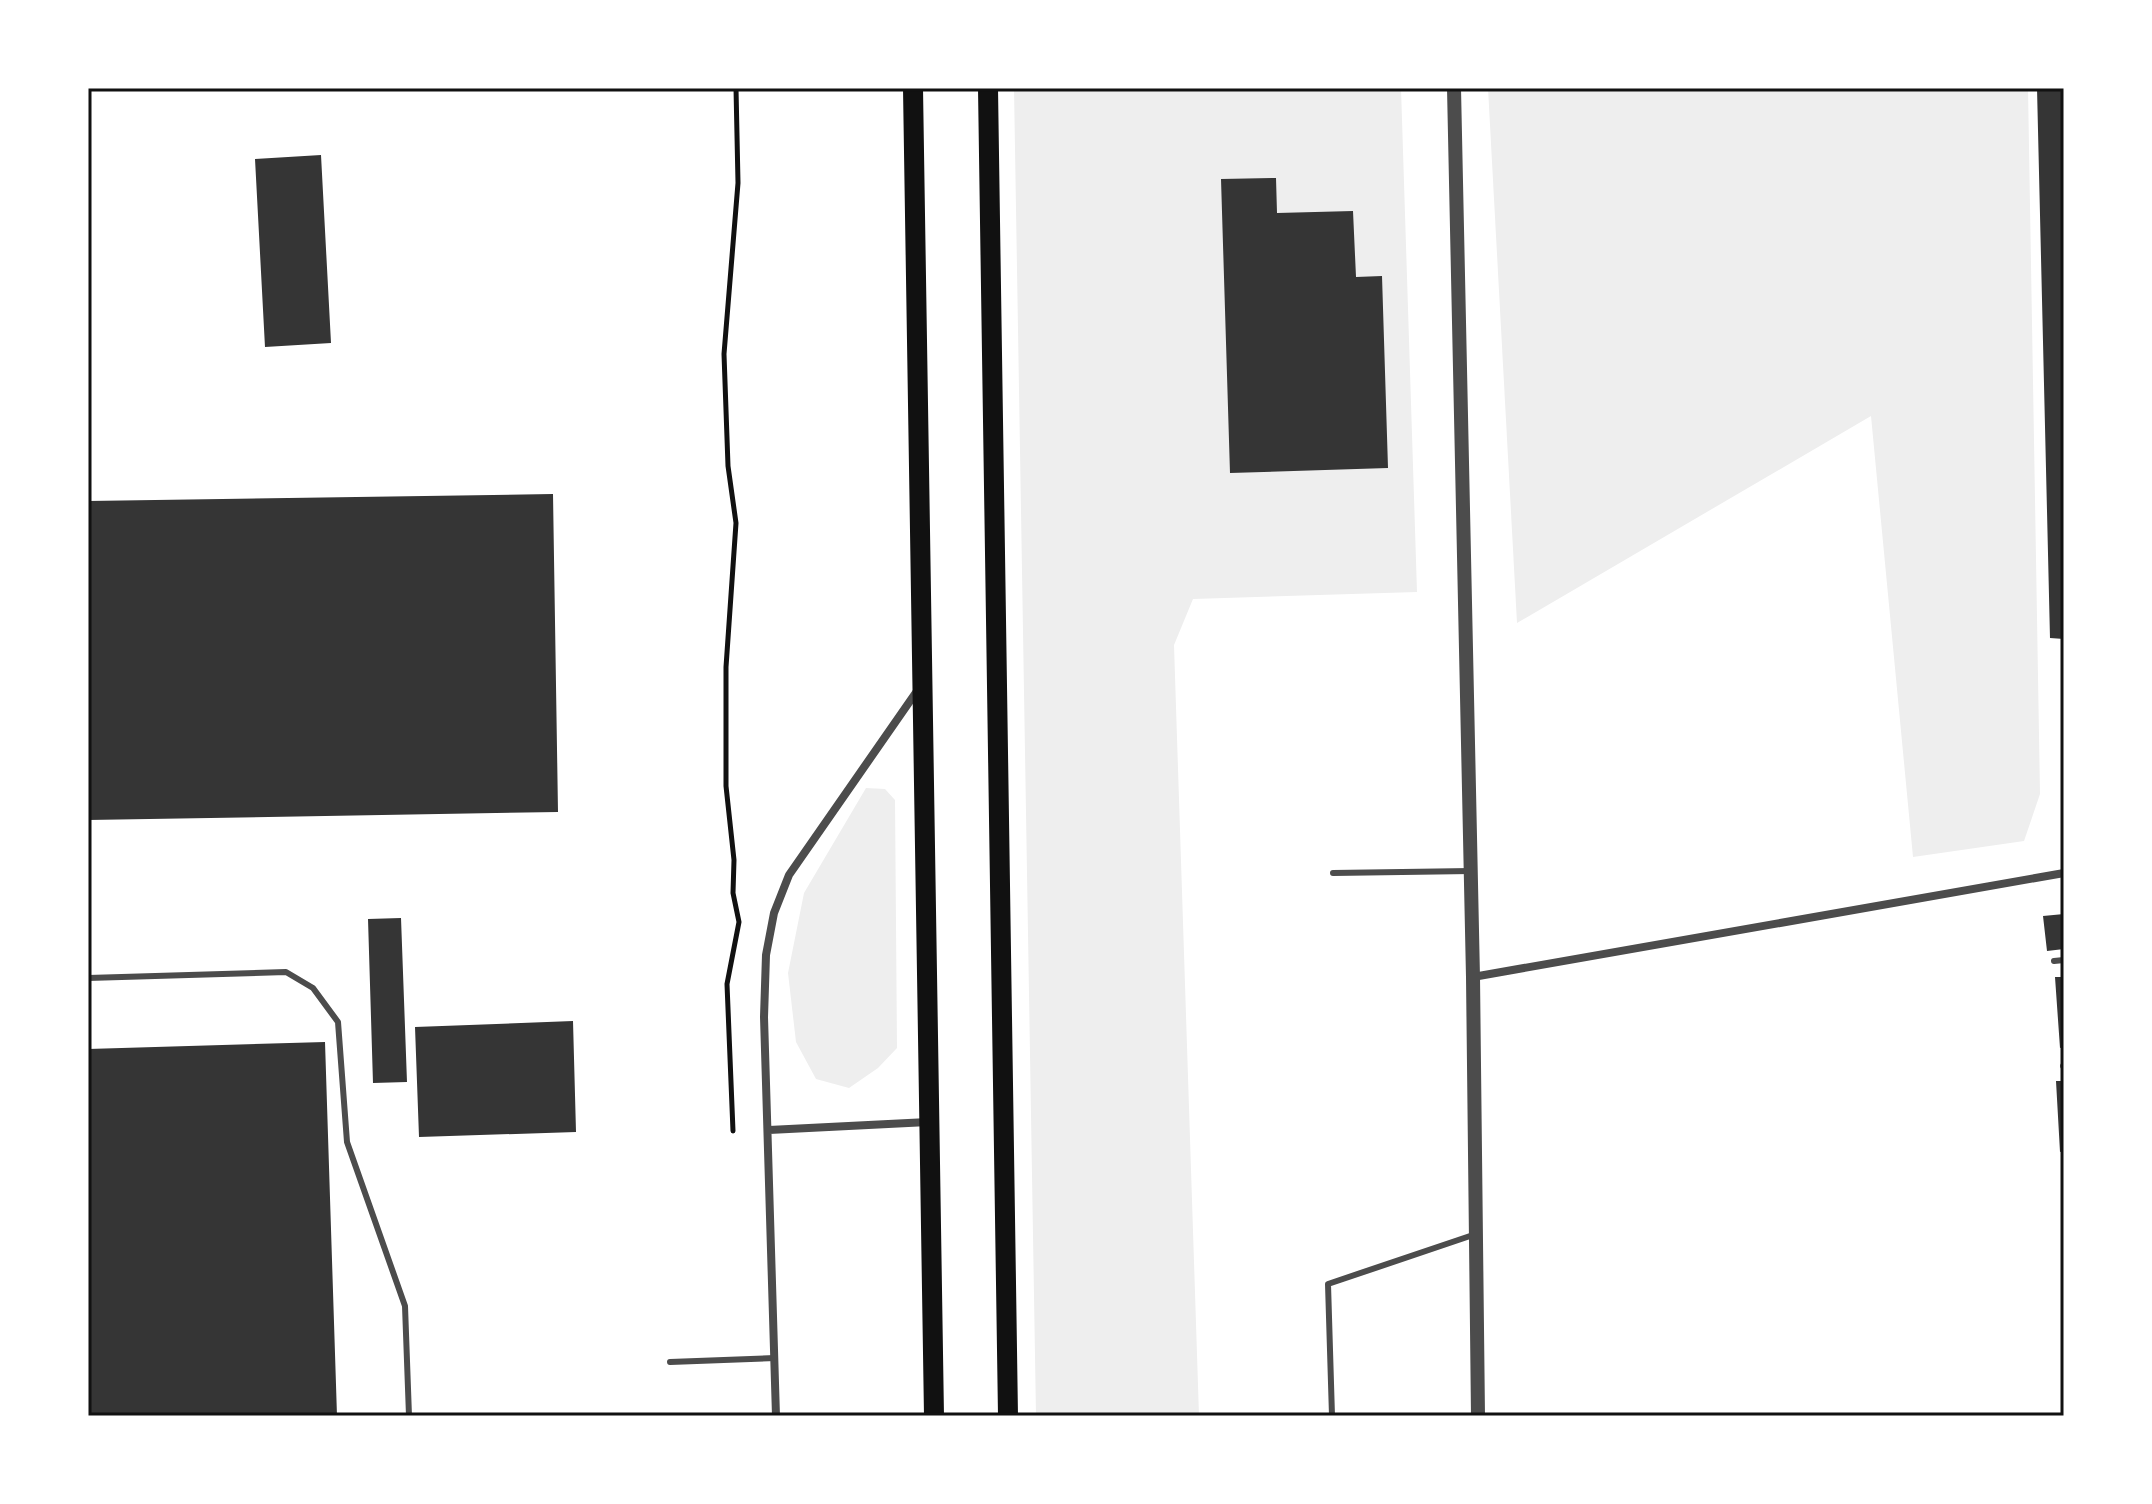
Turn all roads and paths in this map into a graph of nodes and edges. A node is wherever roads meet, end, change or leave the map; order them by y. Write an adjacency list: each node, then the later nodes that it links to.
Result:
1 (736, 88): 15 (path)
2 (913, 88): 5 (main road)
3 (988, 88): 22 (main road)
4 (1454, 88): 6 (street)
5 (922, 684): 13 (main road); 14 (street)
6 (1471, 871): 7 (lane); 11 (street)
7 (1333, 873)
8 (2064, 873): 11 (street)
9 (2064, 960): 10 (lane)
10 (2054, 961)
11 (1473, 977): 16 (street)
12 (88, 978): 19 (lane)
13 (929, 1122): 14 (street); 21 (main road)
14 (769, 1130): 17 (street)
15 (733, 1131)
16 (1476, 1234): 23 (lane); 24 (street)
17 (775, 1358): 18 (lane); 20 (street)
18 (670, 1362)
19 (409, 1416)
20 (776, 1416)
21 (934, 1416)
22 (1008, 1416)
23 (1332, 1416)
24 (1478, 1416)

